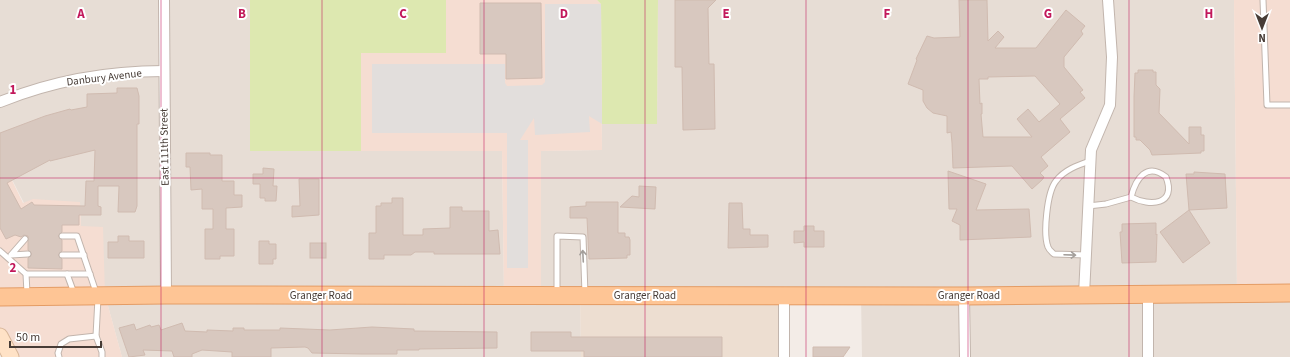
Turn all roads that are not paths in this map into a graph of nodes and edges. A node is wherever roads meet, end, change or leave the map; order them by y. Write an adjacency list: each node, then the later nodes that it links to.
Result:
1 (164, 0): 4 (street, East 111th Street)
2 (1108, 0): 7 (street)
3 (1263, 0): 6 (lane)
4 (164, 72): 5 (street, Danbury Avenue); 24 (street, East 111th Street)
5 (0, 102)
6 (1290, 105)
7 (1090, 161): 9 (street); 16 (lane, one-way to 16)
8 (1131, 197): 8 (lane); 9 (lane)
9 (1088, 206): 16 (street)
10 (62, 236): 15 (lane)
11 (25, 239): 17 (lane)
12 (0, 251): 17 (lane)
13 (28, 254): 17 (lane)
14 (62, 255): 15 (lane)
15 (84, 255): 20 (lane)
16 (1086, 255): 27 (street)
17 (9, 257): 18 (lane)
18 (26, 274): 19 (lane); 28 (lane)
19 (67, 274): 20 (lane); 29 (lane)
20 (90, 274): 23 (lane)
21 (1148, 293): 22 (main road, Granger Road); 27 (main road, Granger Road); 40 (street)
22 (1290, 293)
23 (98, 295): 24 (main road, Granger Road); 29 (main road, Granger Road); 34 (lane)
24 (166, 295): 25 (main road, Granger Road)
25 (558, 295): 26 (main road, Granger Road); 26 (lane, one-way to 25)
26 (585, 295): 30 (main road, Granger Road)
27 (1084, 295): 31 (main road, Granger Road)
28 (27, 296): 29 (main road, Granger Road); 32 (main road, Granger Road)
29 (75, 296)
30 (784, 296): 31 (main road, Granger Road); 38 (street)
31 (964, 296): 39 (street)
32 (0, 297)
33 (0, 336): 35 (main road)
34 (96, 336): 36 (lane); 37 (lane)
35 (11, 357)
36 (59, 357)
37 (102, 357)
38 (784, 357)
39 (965, 357)
40 (1148, 357)

